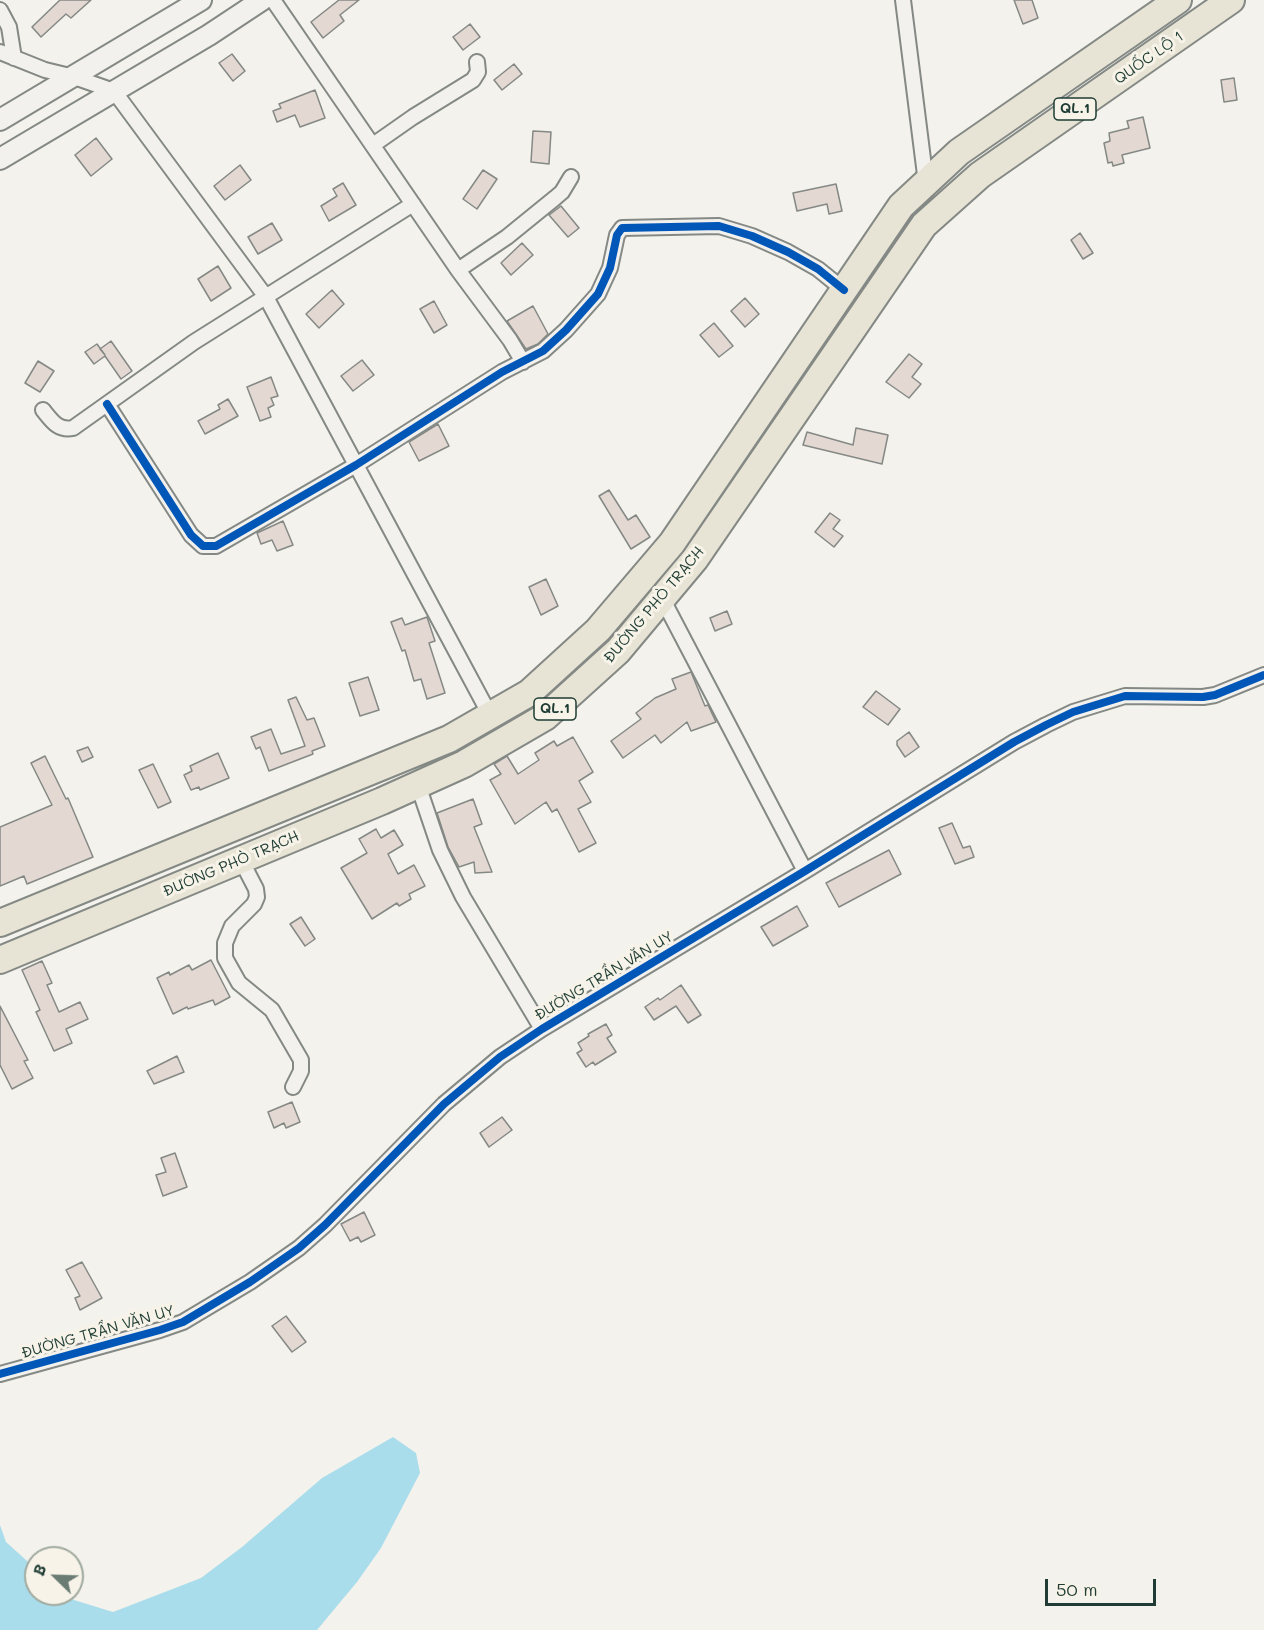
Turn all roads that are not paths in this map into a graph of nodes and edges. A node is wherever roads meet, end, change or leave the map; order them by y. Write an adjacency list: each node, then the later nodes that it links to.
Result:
1 (201, 0): 11 (street)
2 (262, 0): 12 (street)
3 (273, 0): 14 (street)
4 (903, 0): 17 (street)
5 (1178, 0): 17 (highway, QUỐC LỘ 1 / QL.1)
6 (1232, 0): 20 (highway, QUỐC LỘ 1 / QL.1)
7 (0, 10): 9 (street)
8 (0, 52): 9 (street)
9 (14, 58): 11 (street)
10 (477, 62): 14 (street)
11 (74, 77): 12 (street); 13 (street)
12 (114, 91): 15 (street); 23 (street)
13 (0, 120)
14 (373, 145): 18 (street)
15 (0, 159)
16 (571, 177): 21 (street)
17 (926, 183): 19 (highway, QUỐC LỘ 1 / QL.1)
18 (413, 204): 21 (street); 23 (street)
19 (901, 206): 22 (highway, ĐƯỜNG PHÒ TRẠCH / QL.1)
20 (924, 225): 28 (highway, ĐƯỜNG PHÒ TRẠCH / QL.1)
21 (458, 270): 24 (street)
22 (844, 290): 24 (street); 30 (highway, ĐƯỜNG PHÒ TRẠCH / QL.1)
23 (266, 297): 25 (street); 27 (street)
24 (522, 362): 27 (street)
25 (107, 404): 26 (street); 27 (street)
26 (44, 410)
27 (356, 465): 30 (street)
28 (662, 598): 31 (highway, ĐƯỜNG PHÒ TRẠCH / QL.1); 33 (street)
29 (1264, 675): 33 (street, ĐƯỜNG TRẦN VĂN UY)
30 (490, 715): 34 (highway, ĐƯỜNG PHÒ TRẠCH / QL.1)
31 (418, 785): 32 (highway, ĐƯỜNG PHÒ TRẠCH / QL.1); 36 (street)
32 (241, 860): 35 (highway, ĐƯỜNG PHÒ TRẠCH / QL.1); 37 (street)
33 (805, 870): 36 (street, ĐƯỜNG TRẦN VĂN UY)
34 (0, 923)
35 (0, 960)
36 (542, 1029): 38 (street, ĐƯỜNG TRẦN VĂN UY)
37 (293, 1087)
38 (0, 1374)

